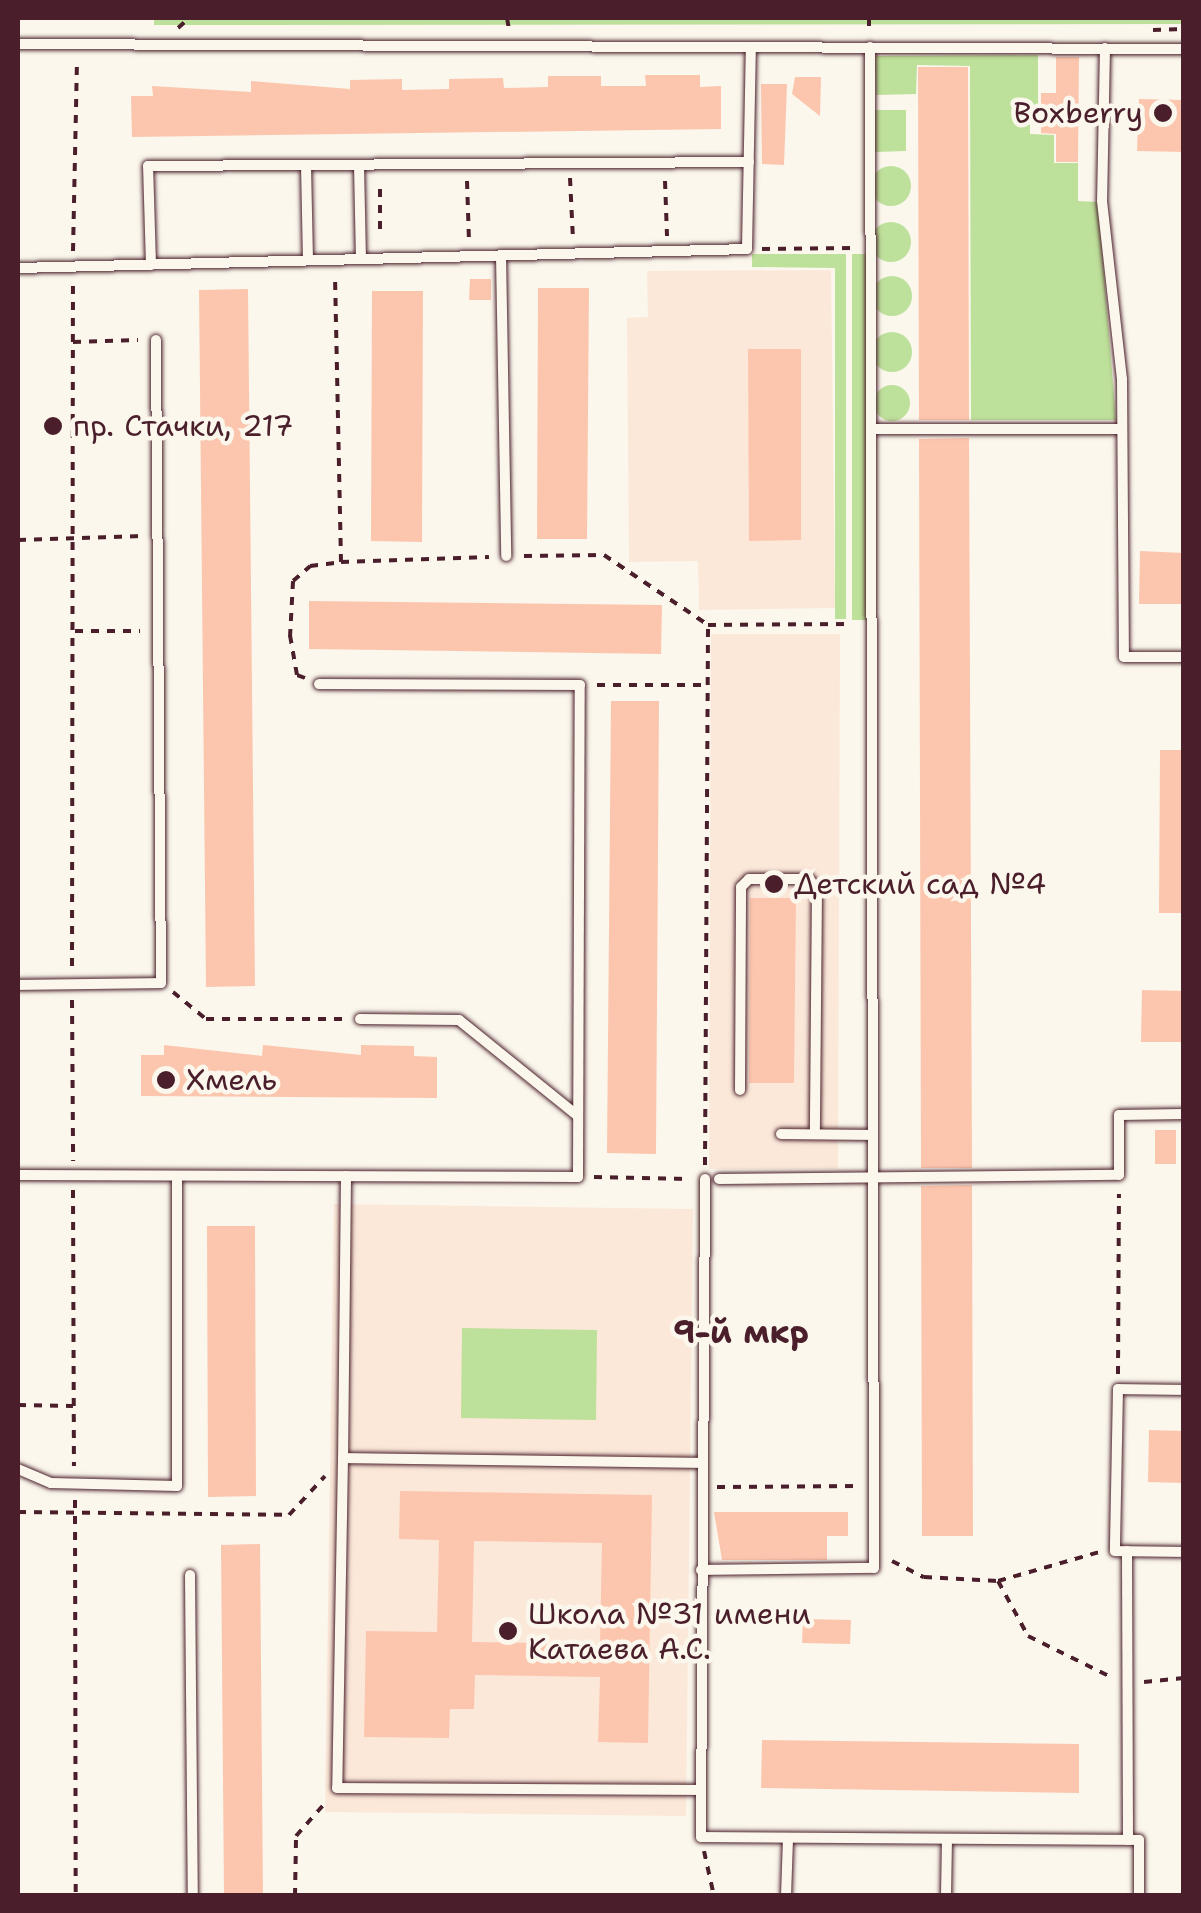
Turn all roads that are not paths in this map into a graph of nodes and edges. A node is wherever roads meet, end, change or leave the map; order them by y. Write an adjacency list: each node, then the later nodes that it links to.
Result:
1 (18, 44): 3 (lane)
2 (870, 47): 3 (lane); 4 (lane); 15 (lane)
3 (751, 48): 6 (lane)
4 (1105, 48): 5 (lane); 16 (lane)
5 (1184, 49)
6 (749, 162): 7 (lane); 9 (lane)
7 (359, 164): 8 (lane); 10 (lane)
8 (306, 165): 11 (lane); 12 (lane)
9 (501, 255): 10 (lane); 17 (lane)
10 (361, 259): 11 (lane)
11 (308, 260): 12 (lane)
12 (152, 264): 13 (lane)
13 (18, 268)
14 (156, 340): 20 (lane)
15 (872, 428): 16 (lane); 27 (lane)
16 (1122, 428): 18 (lane)
17 (506, 556)
18 (1184, 657)
19 (318, 684): 24 (lane)
20 (18, 985)
21 (360, 1019): 24 (lane)
22 (740, 1090): 26 (lane)
23 (1184, 1114): 31 (lane)
24 (578, 1116): 30 (lane)
25 (782, 1134): 26 (lane)
26 (815, 1134): 27 (lane)
27 (873, 1135): 31 (lane)
28 (18, 1175): 29 (lane)
29 (177, 1176): 30 (lane); 37 (lane)
30 (346, 1176): 35 (lane)
31 (873, 1176): 33 (lane); 40 (lane)
32 (704, 1179): 36 (lane)
33 (719, 1179)
34 (1184, 1390): 38 (lane)
35 (343, 1458): 36 (lane); 42 (lane)
36 (703, 1463): 40 (lane)
37 (18, 1469)
38 (1121, 1551): 39 (lane); 45 (lane)
39 (1184, 1552)
40 (701, 1570): 42 (lane)
41 (190, 1574): 46 (lane)
42 (700, 1790): 43 (lane)
43 (788, 1838): 44 (lane); 47 (lane)
44 (947, 1839): 45 (lane); 48 (lane)
45 (1128, 1840): 49 (lane)
46 (193, 1896)
47 (786, 1896)
48 (946, 1896)
49 (1139, 1896)

